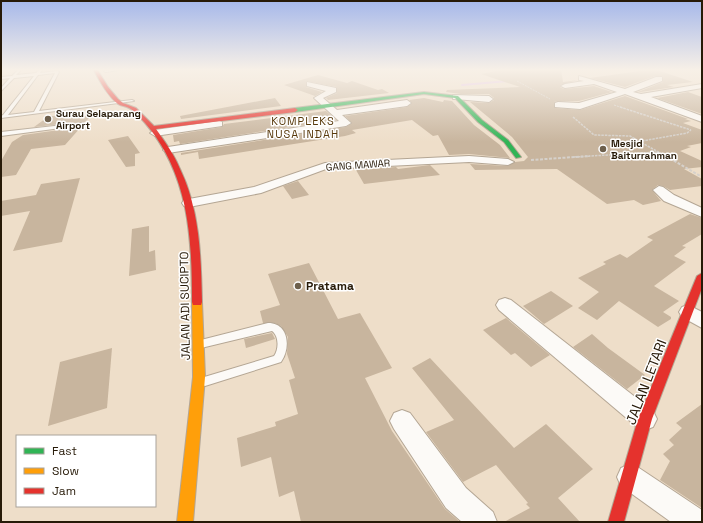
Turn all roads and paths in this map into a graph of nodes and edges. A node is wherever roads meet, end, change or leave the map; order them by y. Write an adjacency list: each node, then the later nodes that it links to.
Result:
1 (22, 93): 24 (lane)
2 (46, 93): 22 (lane)
3 (112, 93): 16 (main road)
4 (122, 93): 17 (main road, JALAN ADI SUCIPTO)
5 (326, 93): 18 (street)
6 (415, 93): 18 (main road)
7 (422, 93): 11 (main road)
8 (620, 93): 14 (street)
9 (630, 93): 12 (street)
10 (661, 93): 12 (street)
11 (456, 97): 13 (street); 36 (main road)
12 (641, 97): 20 (street)
13 (489, 99)
14 (598, 100): 19 (street); 29 (path)
15 (407, 103): 23 (street)
16 (121, 104): 17 (main road, JALAN ADI SUCIPTO); 22 (lane)
17 (132, 104): 30 (main road, JALAN ADI SUCIPTO)
18 (327, 104): 23 (street); 30 (main road)
19 (558, 105)
20 (672, 107): 21 (street); 25 (street)
21 (694, 107)
22 (36, 113): 24 (lane)
23 (335, 113): 34 (street)
24 (2, 117)
25 (702, 119)
26 (82, 124): 31 (lane)
27 (219, 124): 30 (street)
28 (693, 128): 29 (path)
29 (691, 130): 33 (path)
30 (153, 131): 34 (main road, JALAN ADI SUCIPTO)
31 (1, 134)
32 (630, 136): 33 (path)
33 (642, 141): 35 (path)
34 (174, 149): 39 (main road, JALAN ADI SUCIPTO)
35 (660, 152): 36 (path); 37 (path)
36 (513, 159): 39 (street, GANG MAWAR)
37 (702, 177)
38 (659, 190): 40 (street)
39 (189, 203): 44 (main road, JALAN ADI SUCIPTO)
40 (702, 213)
41 (702, 276): 43 (main road, JALAN LETARI)
42 (506, 306): 46 (street)
43 (695, 316): 46 (main road, JALAN LETARI)
44 (198, 345): 45 (main road, JALAN ADI SUCIPTO); 45 (lane)
45 (198, 383): 49 (main road, JALAN ADI SUCIPTO)
46 (644, 419): 48 (main road, JALAN LETARI)
47 (402, 421): 50 (street)
48 (630, 477): 51 (main road, JALAN LETARI); 52 (street)
49 (185, 522)
50 (483, 522)
51 (616, 522)
52 (695, 522)

